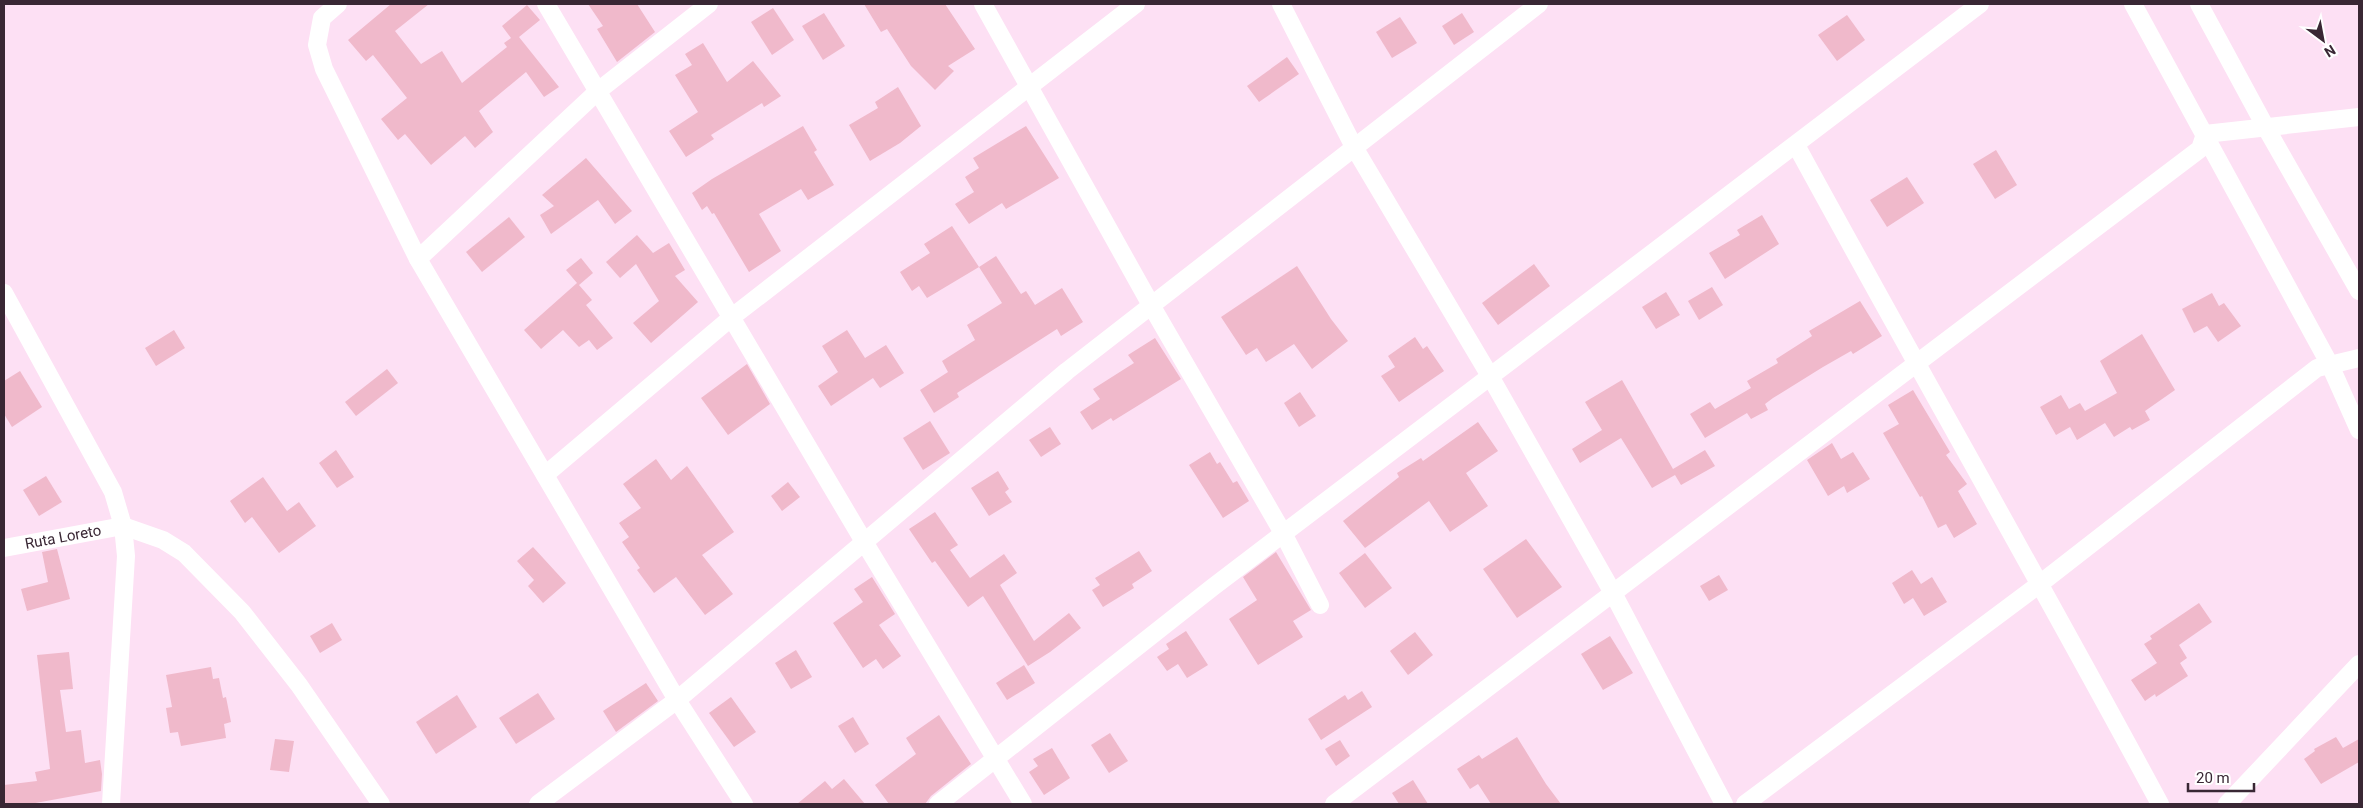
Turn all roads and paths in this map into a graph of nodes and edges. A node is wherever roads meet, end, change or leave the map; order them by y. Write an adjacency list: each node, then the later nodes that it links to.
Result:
1 (338, 4): 18 (street)
2 (546, 4): 12 (street)
3 (709, 4): 12 (street)
4 (983, 4): 11 (street)
5 (1136, 4): 11 (street)
6 (1282, 4): 17 (street)
7 (1539, 4): 17 (street)
8 (1980, 4): 16 (street)
9 (2133, 4): 15 (street)
10 (2200, 4): 14 (street)
11 (1030, 86): 21 (street); 22 (street)
12 (598, 92): 18 (street); 22 (street)
13 (2359, 117): 14 (street)
14 (2265, 126): 15 (street); 19 (street)
15 (2205, 134): 25 (street); 26 (street)
16 (1796, 144): 26 (street); 27 (street)
17 (1354, 147): 21 (street); 27 (street)
18 (418, 259): 29 (street)
19 (2359, 292)
20 (4, 293): 23 (street)
21 (1151, 305): 31 (street); 32 (street)
22 (732, 317): 29 (street); 32 (street)
23 (9, 318): 30 (street)
24 (2359, 358): 25 (street)
25 (2330, 364): 28 (street); 34 (street)
26 (1916, 365): 34 (street); 35 (street)
27 (1490, 376): 31 (street); 35 (street)
28 (2359, 430)
29 (545, 475): 38 (street)
30 (123, 526): 33 (street, Ruta Loreto); 40 (street); 41 (street)
31 (1283, 534): 36 (street); 39 (street)
32 (863, 540): 38 (street); 39 (street)
33 (4, 548)
34 (2041, 583): 48 (street); 49 (street)
35 (1613, 593): 46 (street); 47 (street)
36 (1320, 604)
37 (2359, 664): 50 (street)
38 (677, 700): 42 (street); 43 (street)
39 (996, 760): 44 (street); 45 (street)
40 (111, 804)
41 (381, 804)
42 (538, 804)
43 (744, 804)
44 (938, 804)
45 (1023, 804)
46 (1334, 804)
47 (1724, 804)
48 (1745, 804)
49 (2160, 804)
50 (2227, 804)

